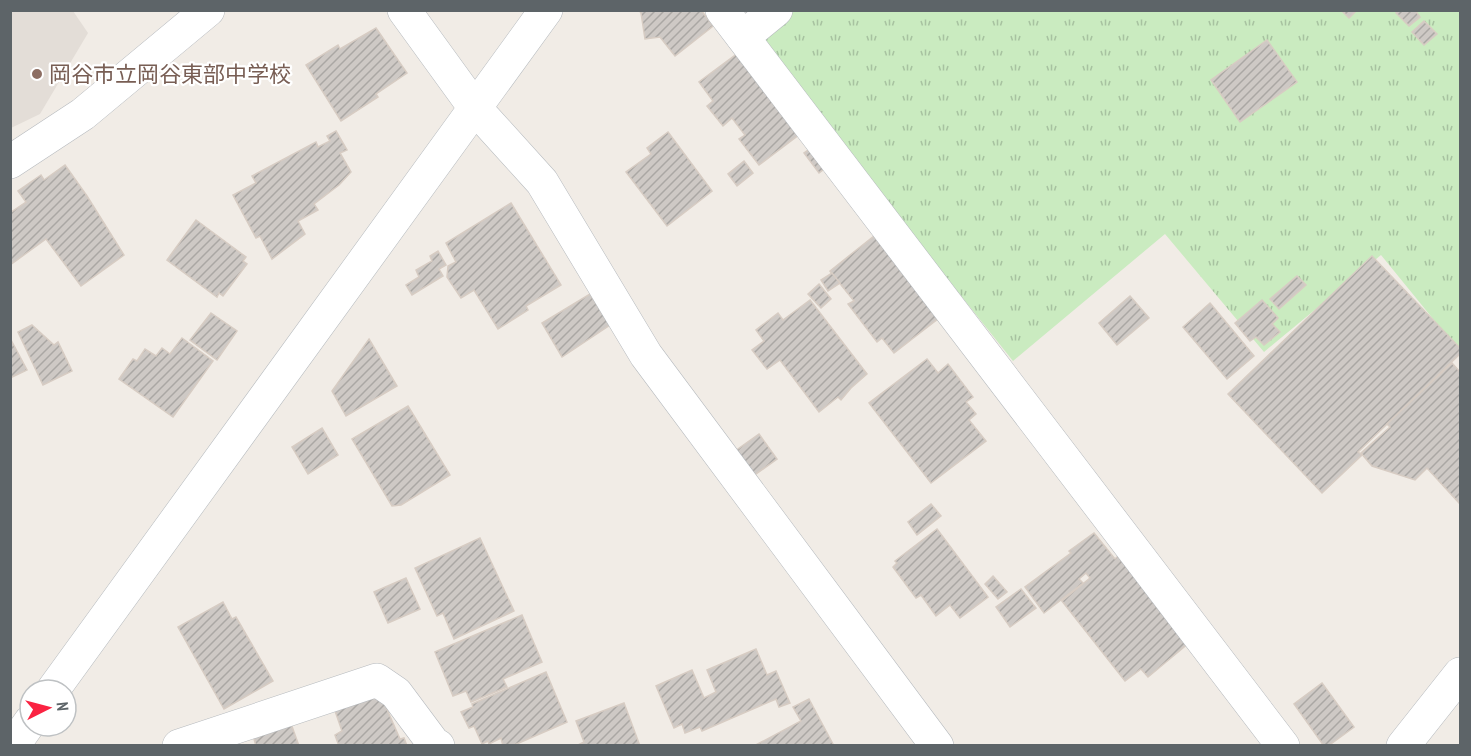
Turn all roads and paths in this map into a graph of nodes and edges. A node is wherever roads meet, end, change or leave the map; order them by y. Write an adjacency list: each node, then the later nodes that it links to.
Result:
1 (208, 10): 8 (street)
2 (404, 10): 7 (street)
3 (546, 10): 7 (street)
4 (722, 10): 6 (street)
5 (776, 10): 6 (street)
6 (743, 37): 14 (street)
7 (475, 108): 9 (street); 13 (street)
8 (10, 162)
9 (62, 678)
10 (1459, 678): 15 (street)
11 (179, 746): 12 (street)
12 (438, 746)
13 (937, 746)
14 (1283, 746)
15 (1403, 746)

